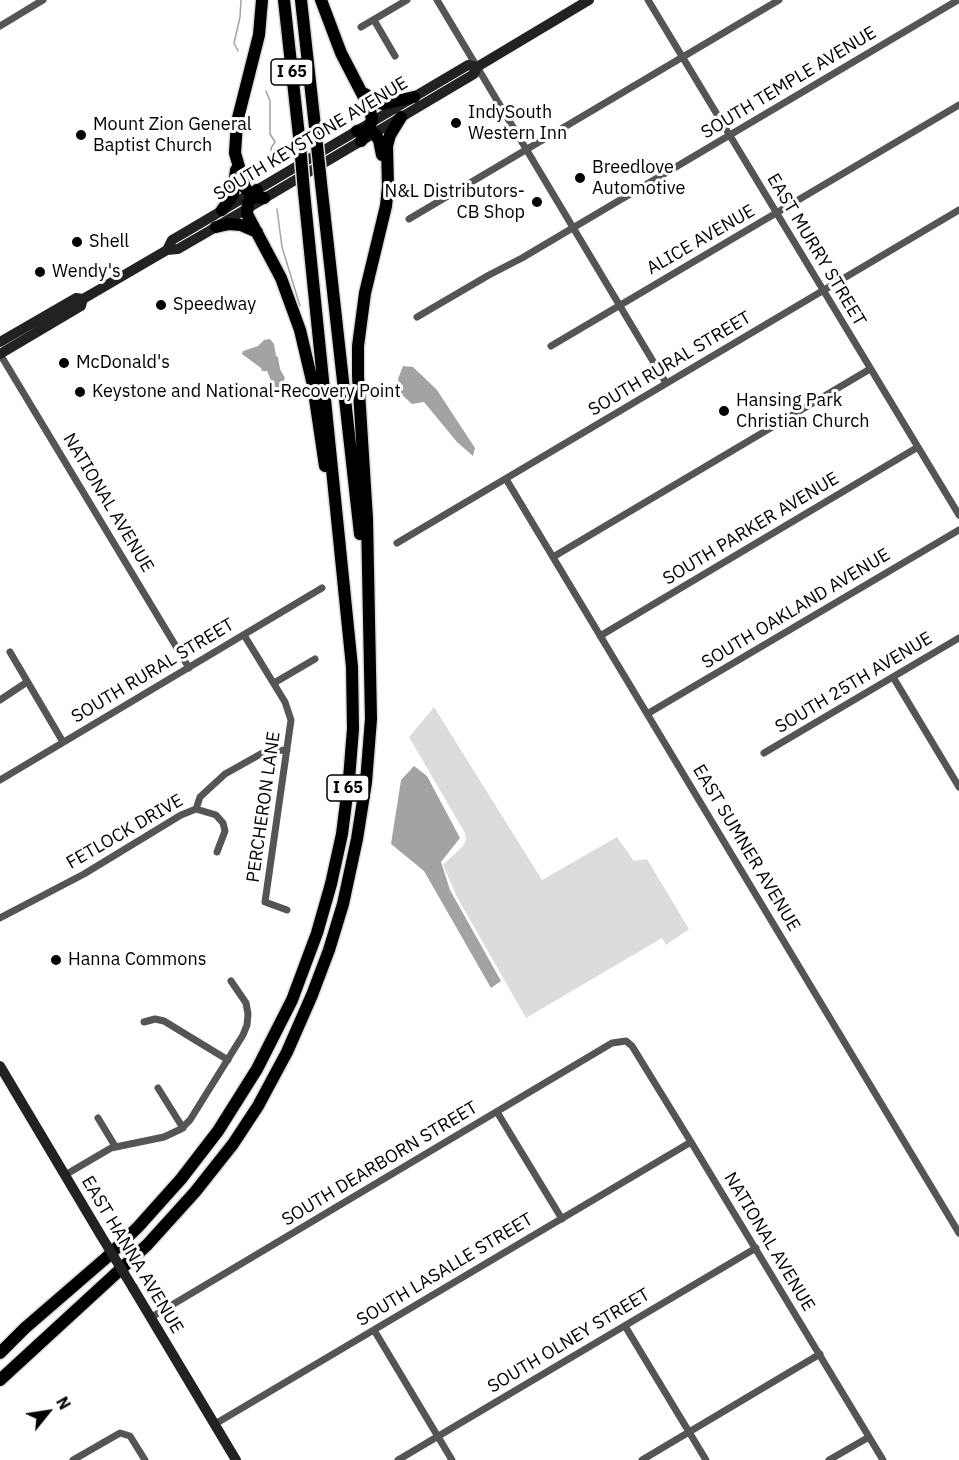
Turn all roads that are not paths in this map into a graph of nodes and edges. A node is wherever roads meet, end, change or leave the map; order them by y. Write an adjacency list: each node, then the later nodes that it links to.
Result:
1 (43, 0): 13 (street)
2 (262, 0): 25 (highway)
3 (284, 0): 53 (highway, I 65, bridge)
4 (301, 0): 54 (highway, I 65, bridge)
5 (321, 0): 18 (highway)
6 (407, 0): 12 (street)
7 (437, 0): 17 (street)
8 (589, 0): 17 (main road, SOUTH KEYSTONE AVENUE)
9 (648, 0): 16 (street, EAST MURRY STREET)
10 (779, 0): 16 (street)
11 (958, 0): 23 (street, SOUTH TEMPLE AVENUE)
12 (374, 20): 14 (street); 15 (street)
13 (0, 26)
14 (361, 27)
15 (395, 56)
16 (682, 58): 23 (street, EAST MURRY STREET); 24 (street)
17 (477, 67): 19 (main road, SOUTH KEYSTONE AVENUE); 21 (main road, SOUTH KEYSTONE AVENUE); 24 (street)
18 (359, 88): 19 (highway); 22 (highway)
19 (414, 97): 22 (main road, SOUTH KEYSTONE AVENUE)
20 (959, 105): 31 (street, ALICE AVENUE)
21 (401, 117): 22 (main road, SOUTH KEYSTONE AVENUE); 26 (highway)
22 (366, 132): 26 (highway); 27 (main road, SOUTH KEYSTONE AVENUE)
23 (730, 135): 31 (street, EAST MURRY STREET); 34 (street, SOUTH TEMPLE AVENUE)
24 (527, 150): 32 (street); 34 (street)
25 (237, 162): 27 (highway); 29 (highway)
26 (387, 167): 54 (highway)
27 (256, 194): 28 (highway); 29 (main road, SOUTH KEYSTONE AVENUE)
28 (247, 208): 33 (main road, SOUTH KEYSTONE AVENUE); 35 (highway)
29 (222, 210): 36 (main road, SOUTH KEYSTONE AVENUE)
30 (959, 211): 37 (street, SOUTH RURAL STREET)
31 (776, 213): 37 (street, EAST MURRY STREET); 39 (street, ALICE AVENUE)
32 (410, 219)
33 (216, 227): 35 (highway); 36 (main road, SOUTH KEYSTONE AVENUE)
34 (573, 228): 39 (street); 40 (street, SOUTH TEMPLE AVENUE)
35 (257, 232): 53 (highway)
36 (167, 250): 38 (main road, SOUTH KEYSTONE AVENUE)
37 (823, 291): 44 (street, EAST MURRY STREET); 45 (street, SOUTH RURAL STREET)
38 (83, 299): 41 (main road, SOUTH KEYSTONE AVENUE); 43 (main road, SOUTH KEYSTONE AVENUE)
39 (620, 305): 42 (street, ALICE AVENUE); 45 (street)
40 (417, 317)
41 (0, 342)
42 (551, 346)
43 (0, 354): 60 (street, NATIONAL AVENUE)
44 (870, 369): 46 (street, EAST MURRY STREET); 51 (street)
45 (666, 383): 47 (street, SOUTH RURAL STREET)
46 (918, 447): 48 (street, EAST MURRY STREET); 56 (street, SOUTH PARKER AVENUE)
47 (506, 479): 50 (street, SOUTH RURAL STREET); 51 (street, EAST SUMNER AVENUE)
48 (959, 515)
49 (959, 530): 65 (street, SOUTH OAKLAND AVENUE)
50 (397, 543)
51 (553, 557): 56 (street, EAST SUMNER AVENUE)
52 (322, 588): 55 (street, SOUTH RURAL STREET)
53 (348, 612): 93 (highway, I 65)
54 (369, 613): 90 (highway, I 65)
55 (244, 635): 60 (street, SOUTH RURAL STREET); 63 (street, PERCHERON LANE)
56 (600, 636): 65 (street, EAST SUMNER AVENUE)
57 (959, 638): 61 (street, SOUTH 25TH AVENUE)
58 (10, 652): 62 (street)
59 (315, 659): 63 (street)
60 (189, 668): 66 (street, SOUTH RURAL STREET)
61 (893, 677): 68 (street, SOUTH 25TH AVENUE); 70 (street)
62 (27, 682): 64 (street); 66 (street)
63 (274, 683): 67 (street, PERCHERON LANE)
64 (0, 700)
65 (647, 714): 88 (street, EAST SUMNER AVENUE)
66 (63, 742): 69 (street, SOUTH RURAL STREET)
67 (288, 750): 71 (street, FETLOCK DRIVE); 73 (street, PERCHERON LANE)
68 (764, 753)
69 (0, 780)
70 (959, 788)
71 (196, 809): 72 (street); 74 (street, FETLOCK DRIVE)
72 (217, 852)
73 (287, 910)
74 (0, 918)
75 (231, 981): 78 (street)
76 (144, 1022): 78 (street)
77 (626, 1041): 81 (street, SOUTH DEARBORN STREET); 84 (street, NATIONAL AVENUE)
78 (228, 1060): 83 (street)
79 (0, 1067): 86 (main road, EAST HANNA AVENUE)
80 (158, 1088): 83 (street)
81 (497, 1112): 87 (street); 91 (street, SOUTH DEARBORN STREET)
82 (98, 1118): 85 (street)
83 (183, 1128): 85 (street)
84 (691, 1142): 87 (street, SOUTH LASALLE STREET); 89 (street, NATIONAL AVENUE)
85 (115, 1146): 86 (street)
86 (65, 1175): 91 (main road, EAST HANNA AVENUE, bridge)
87 (562, 1219): 94 (street, SOUTH LASALLE STREET)
88 (959, 1233)
89 (756, 1248): 92 (street, SOUTH OLNEY STREET); 97 (street, NATIONAL AVENUE)
90 (115, 1276): 98 (highway, I 65); 99 (highway)
91 (150, 1318): 100 (main road, EAST HANNA AVENUE)
92 (625, 1326): 101 (street); 102 (street, SOUTH OLNEY STREET)
93 (26, 1328): 95 (highway); 96 (highway, I 65)
94 (374, 1330): 100 (street, SOUTH LASALLE STREET); 102 (street)
95 (0, 1347)
96 (0, 1353)
97 (820, 1354): 101 (street); 103 (street, NATIONAL AVENUE)
98 (0, 1380)
99 (0, 1391)
100 (215, 1424): 104 (main road, EAST HANNA AVENUE)
101 (689, 1432): 109 (street); 110 (street)
102 (438, 1436): 107 (street, SOUTH OLNEY STREET); 108 (street)
103 (869, 1437): 111 (street); 112 (street, NATIONAL AVENUE)
104 (232, 1458)
105 (73, 1460): 106 (street)
106 (145, 1460)
107 (398, 1460)
108 (452, 1460)
109 (642, 1460)
110 (706, 1460)
111 (829, 1460)
112 (883, 1460)

